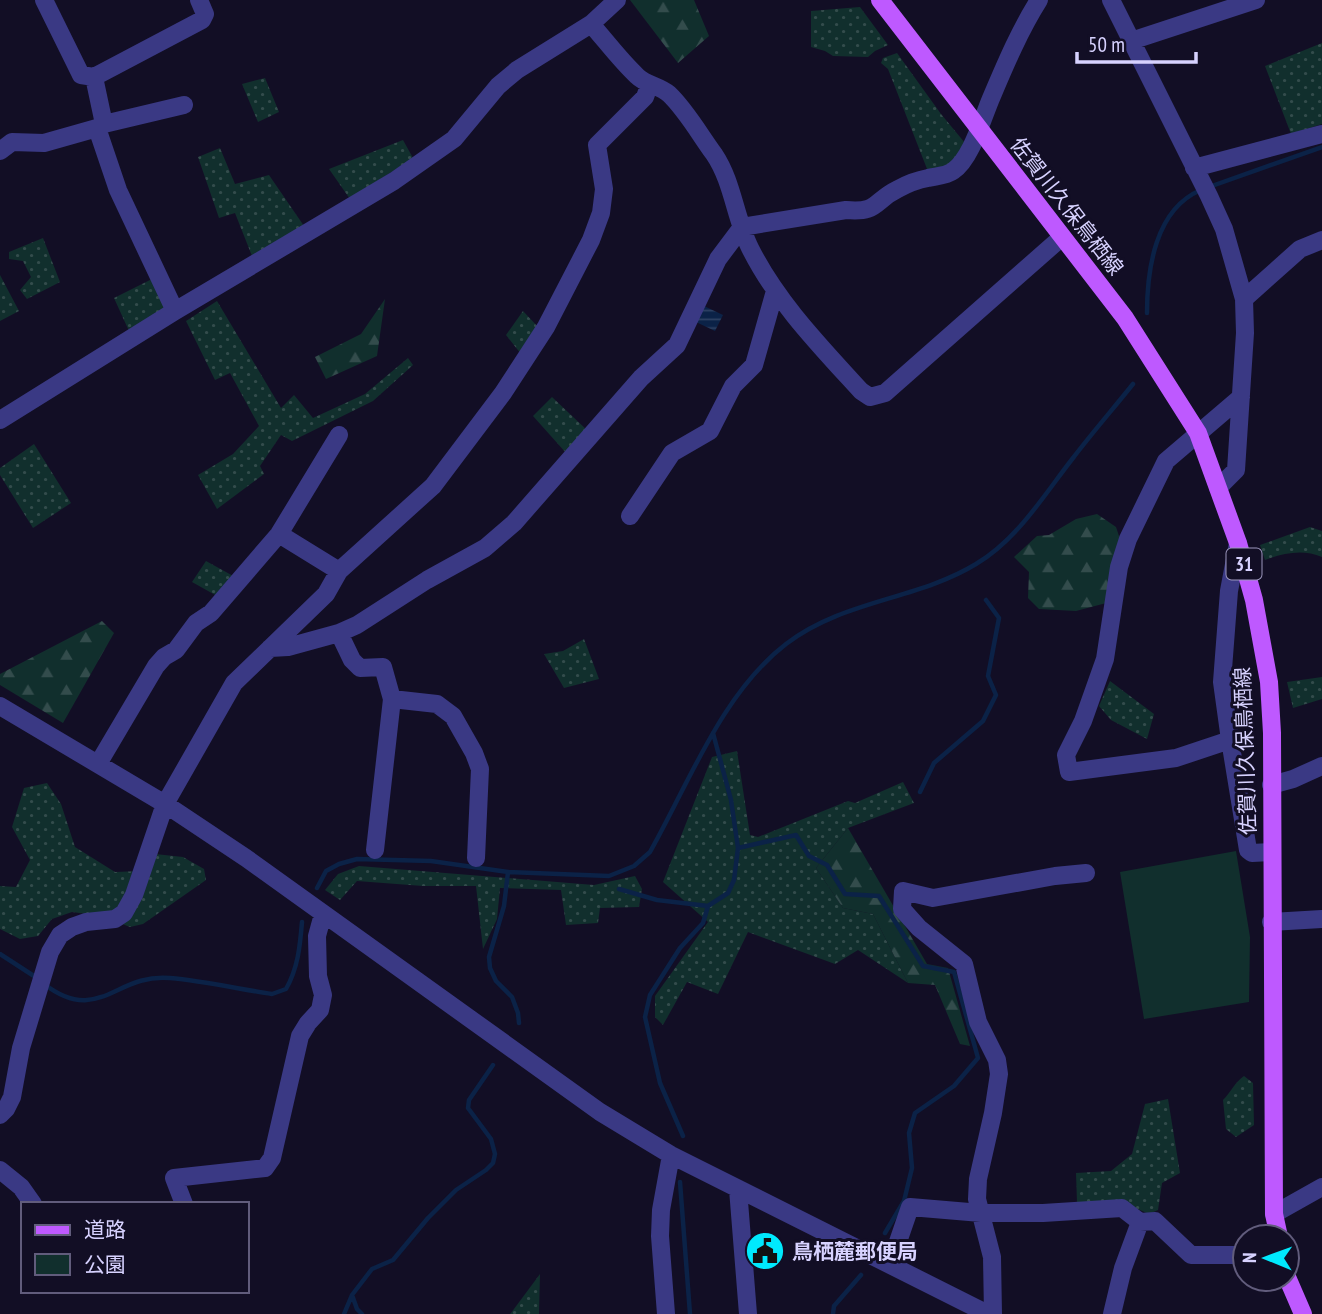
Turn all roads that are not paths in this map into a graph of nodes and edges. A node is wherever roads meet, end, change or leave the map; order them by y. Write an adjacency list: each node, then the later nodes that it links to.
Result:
1 (44, 0): 10 (street)
2 (199, 0): 10 (street)
3 (617, 0): 8 (street)
4 (880, 0): 14 (main road, 佐賀川久保鳥栖線 / 31)
5 (1039, 0): 14 (street)
6 (1111, 0): 9 (street)
7 (1256, 0): 9 (street)
8 (591, 24): 11 (street); 23 (street)
9 (1131, 41): 17 (street)
10 (94, 78): 13 (street)
11 (649, 86): 18 (street); 32 (street)
12 (184, 105): 13 (street)
13 (100, 126): 16 (street); 23 (street)
14 (979, 131): 18 (street); 19 (main road, 佐賀川久保鳥栖線 / 31)
15 (1322, 134): 17 (street)
16 (0, 151)
17 (1195, 171): 22 (street)
18 (742, 227): 21 (street); 33 (street)
19 (1062, 237): 21 (street); 26 (main road, 佐賀川久保鳥栖線 / 31)
20 (1322, 240): 22 (street)
21 (775, 291): 29 (street)
22 (1244, 299): 24 (street)
23 (176, 311): 25 (street)
24 (1241, 397): 26 (street); 28 (street)
25 (0, 420)
26 (1198, 433): 28 (main road, 佐賀川久保鳥栖線 / 31); 37 (street)
27 (339, 435): 30 (street)
28 (1218, 488): 31 (main road, 佐賀川久保鳥栖線 / 31)
29 (630, 516)
30 (279, 534): 32 (street); 38 (street)
31 (1238, 543): 37 (street); 40 (main road, 佐賀川久保鳥栖線 / 31)
32 (340, 572): 34 (street)
33 (339, 633): 34 (street); 35 (street)
34 (270, 648): 41 (street)
35 (392, 699): 42 (street); 44 (street)
36 (0, 706): 38 (street)
37 (1230, 740): 43 (street)
38 (98, 764): 41 (street)
39 (1322, 766): 40 (street)
40 (1271, 785): 43 (main road, 佐賀川久保鳥栖線 / 31)
41 (165, 804): 46 (street); 49 (street)
42 (375, 850)
43 (1270, 852): 48 (main road, 佐賀川久保鳥栖線 / 31)
44 (476, 858)
45 (1086, 873): 56 (street)
46 (323, 914): 50 (street); 55 (street)
47 (1322, 919): 48 (street)
48 (1271, 922): 57 (main road, 佐賀川久保鳥栖線 / 31)
49 (0, 1115)
50 (671, 1155): 53 (street); 63 (street)
51 (0, 1170): 54 (street)
52 (1322, 1187): 57 (street)
53 (738, 1189): 61 (street); 64 (street)
54 (32, 1202)
55 (183, 1202)
56 (981, 1213): 58 (street); 61 (street); 65 (street)
57 (1274, 1214): 59 (main road, 佐賀川久保鳥栖線 / 31)
58 (1140, 1222): 60 (street); 66 (street)
59 (1276, 1223)
60 (1231, 1255)
61 (890, 1265): 65 (street)
62 (1294, 1293): 67 (main road)
63 (666, 1314)
64 (748, 1314)
65 (990, 1314)
66 (1112, 1314)
67 (1303, 1314)

